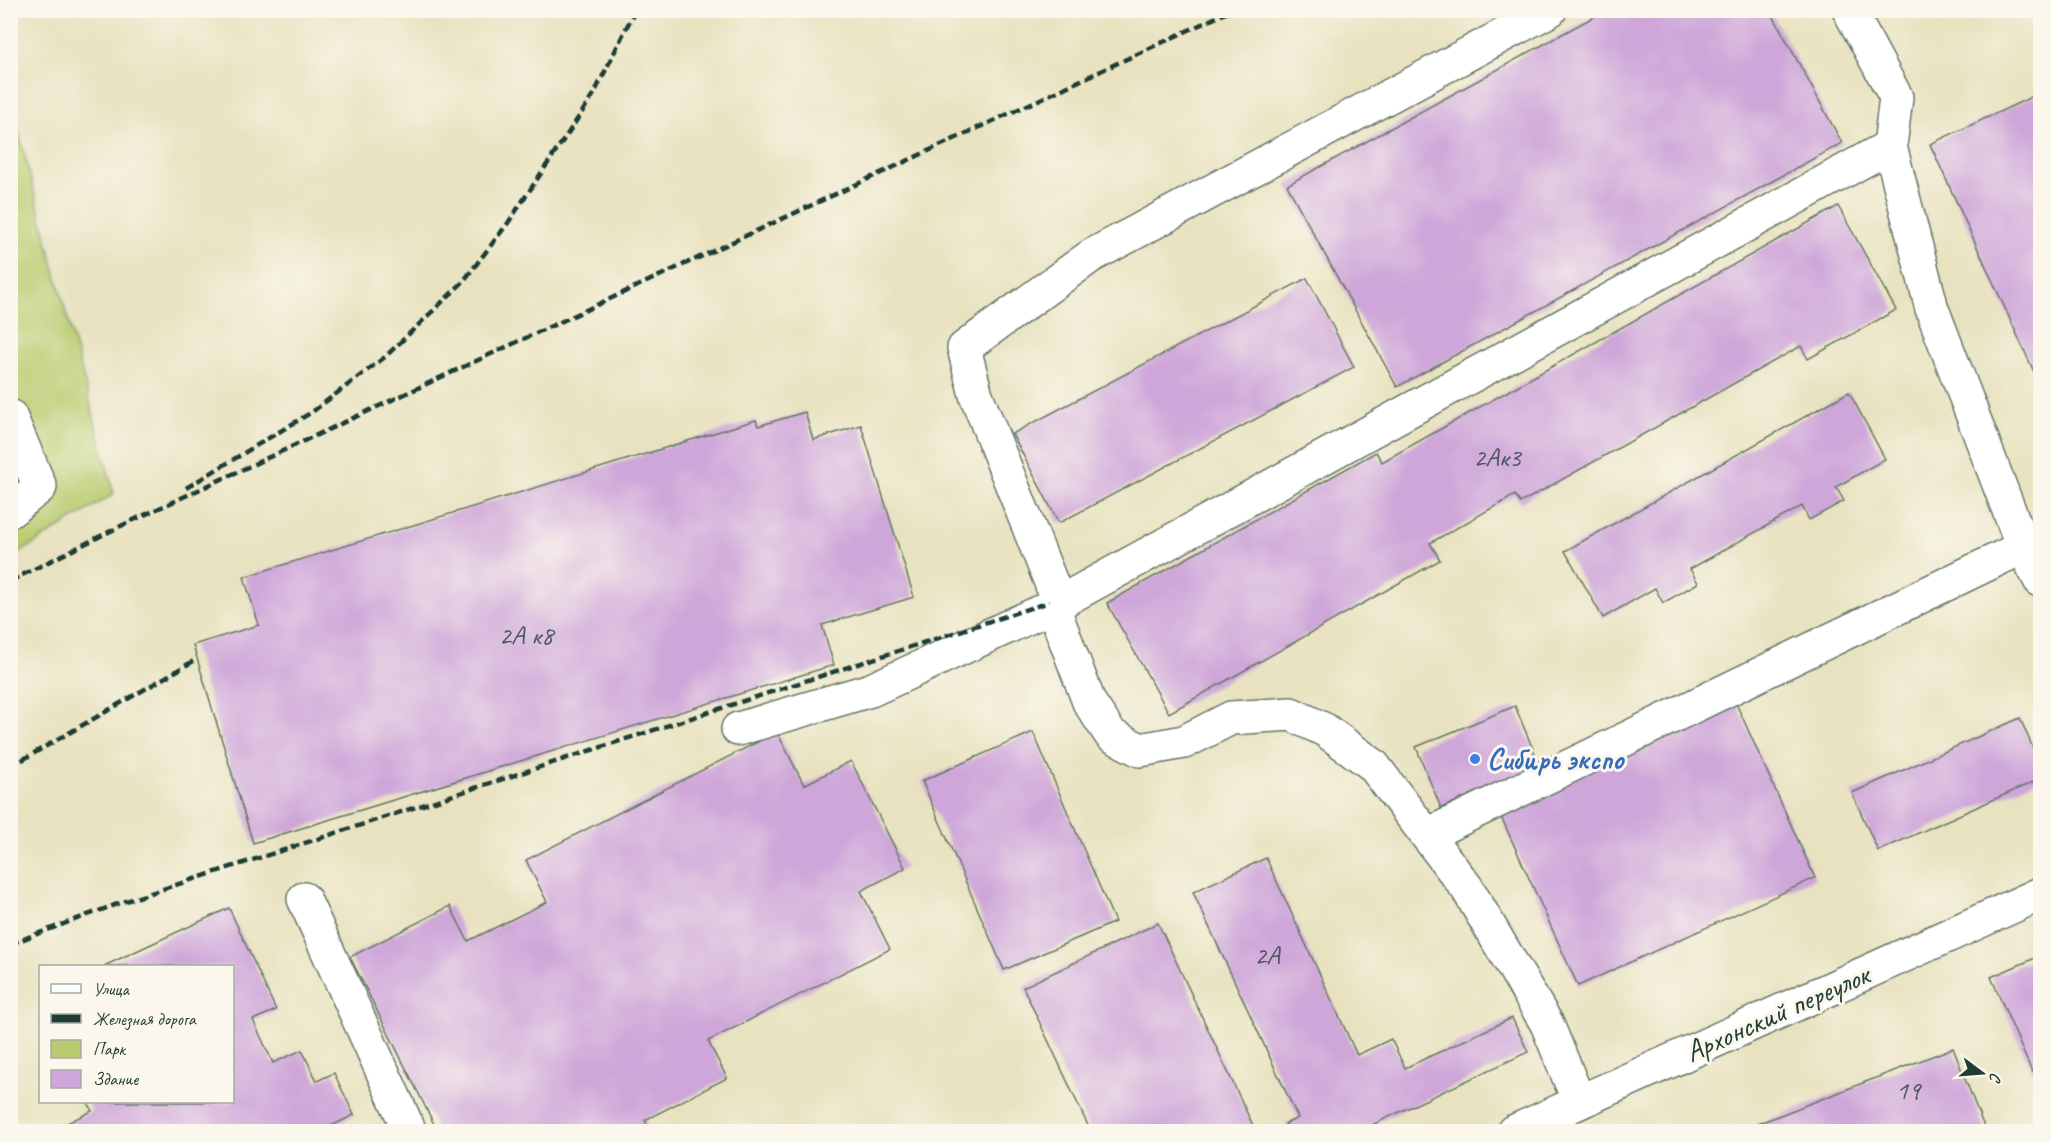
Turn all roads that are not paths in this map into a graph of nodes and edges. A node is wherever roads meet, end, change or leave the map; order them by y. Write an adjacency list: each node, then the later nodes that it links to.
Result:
1 (1550, 10): 8 (street)
2 (1849, 10): 3 (street)
3 (1890, 146): 6 (street); 8 (street)
4 (10, 416): 5 (street)
5 (10, 512)
6 (2023, 547): 7 (street); 10 (street)
7 (2040, 580)
8 (1055, 605): 9 (street); 10 (street)
9 (738, 729)
10 (1427, 835): 13 (street)
11 (2040, 894): 13 (street, Архонский переулок)
12 (304, 899): 14 (street)
13 (1579, 1102): 15 (street, Архонский переулок)
14 (410, 1131)
15 (1513, 1131)

